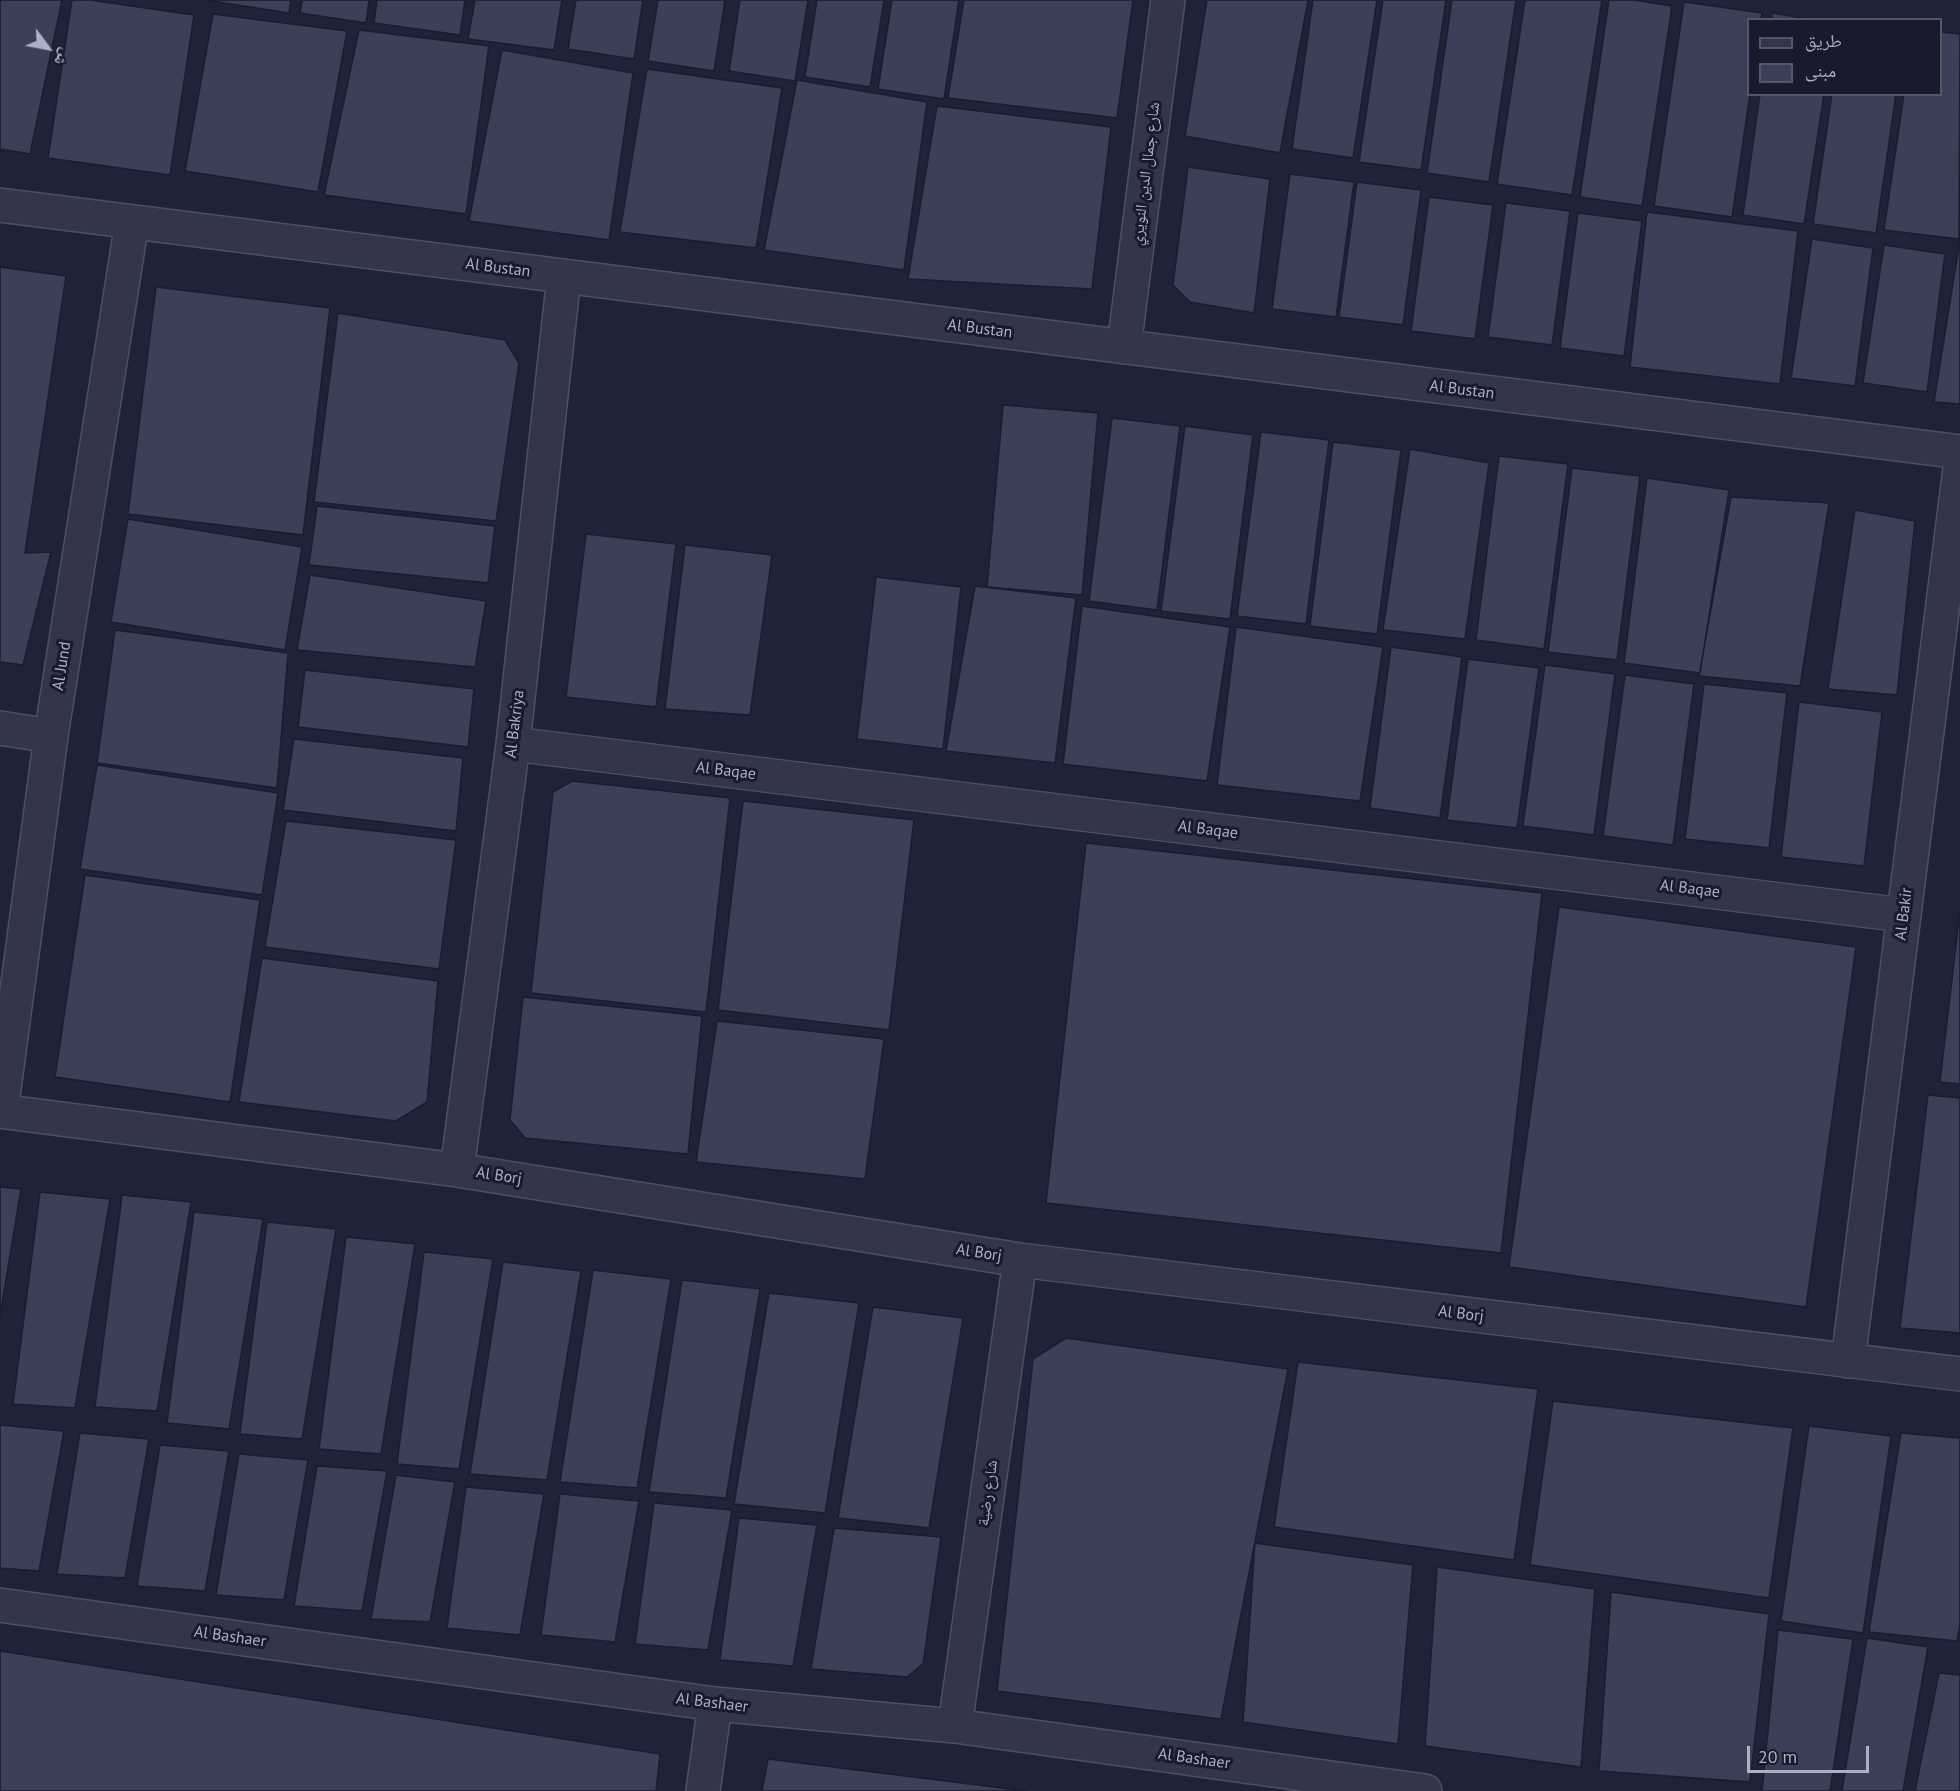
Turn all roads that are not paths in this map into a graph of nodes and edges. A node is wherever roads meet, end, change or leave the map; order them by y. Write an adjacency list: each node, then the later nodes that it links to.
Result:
1 (1168, 0): 5 (street, شارع جمال الدين النويري)
2 (0, 205): 3 (street, Al Bustan)
3 (132, 222): 4 (street, Al Bustan); 9 (street, Al Jund)
4 (564, 276): 5 (street, Al Bustan); 10 (street, Al Bakriya)
5 (1124, 347): 6 (street, Al Bustan)
6 (1960, 452)
7 (1960, 468): 11 (street, Al Bakir)
8 (0, 728): 9 (street)
9 (51, 736): 12 (street, Al Jund)
10 (513, 744): 11 (street, Al Baqae); 13 (street, Al Bakriya)
11 (1904, 915): 15 (street, Al Bakir)
12 (1, 1111): 13 (street, Al Borj)
13 (457, 1170): 14 (street, Al Borj)
14 (1020, 1260): 15 (street, Al Borj); 19 (street, شارع رضية)
15 (1848, 1361): 16 (street, Al Borj)
16 (1960, 1374)
17 (0, 1605): 18 (street, Al Bashaer)
18 (715, 1704): 19 (street, Al Bashaer); 20 (street)
19 (955, 1726): 21 (street, Al Bashaer)
20 (703, 1791)
21 (1425, 1791)

